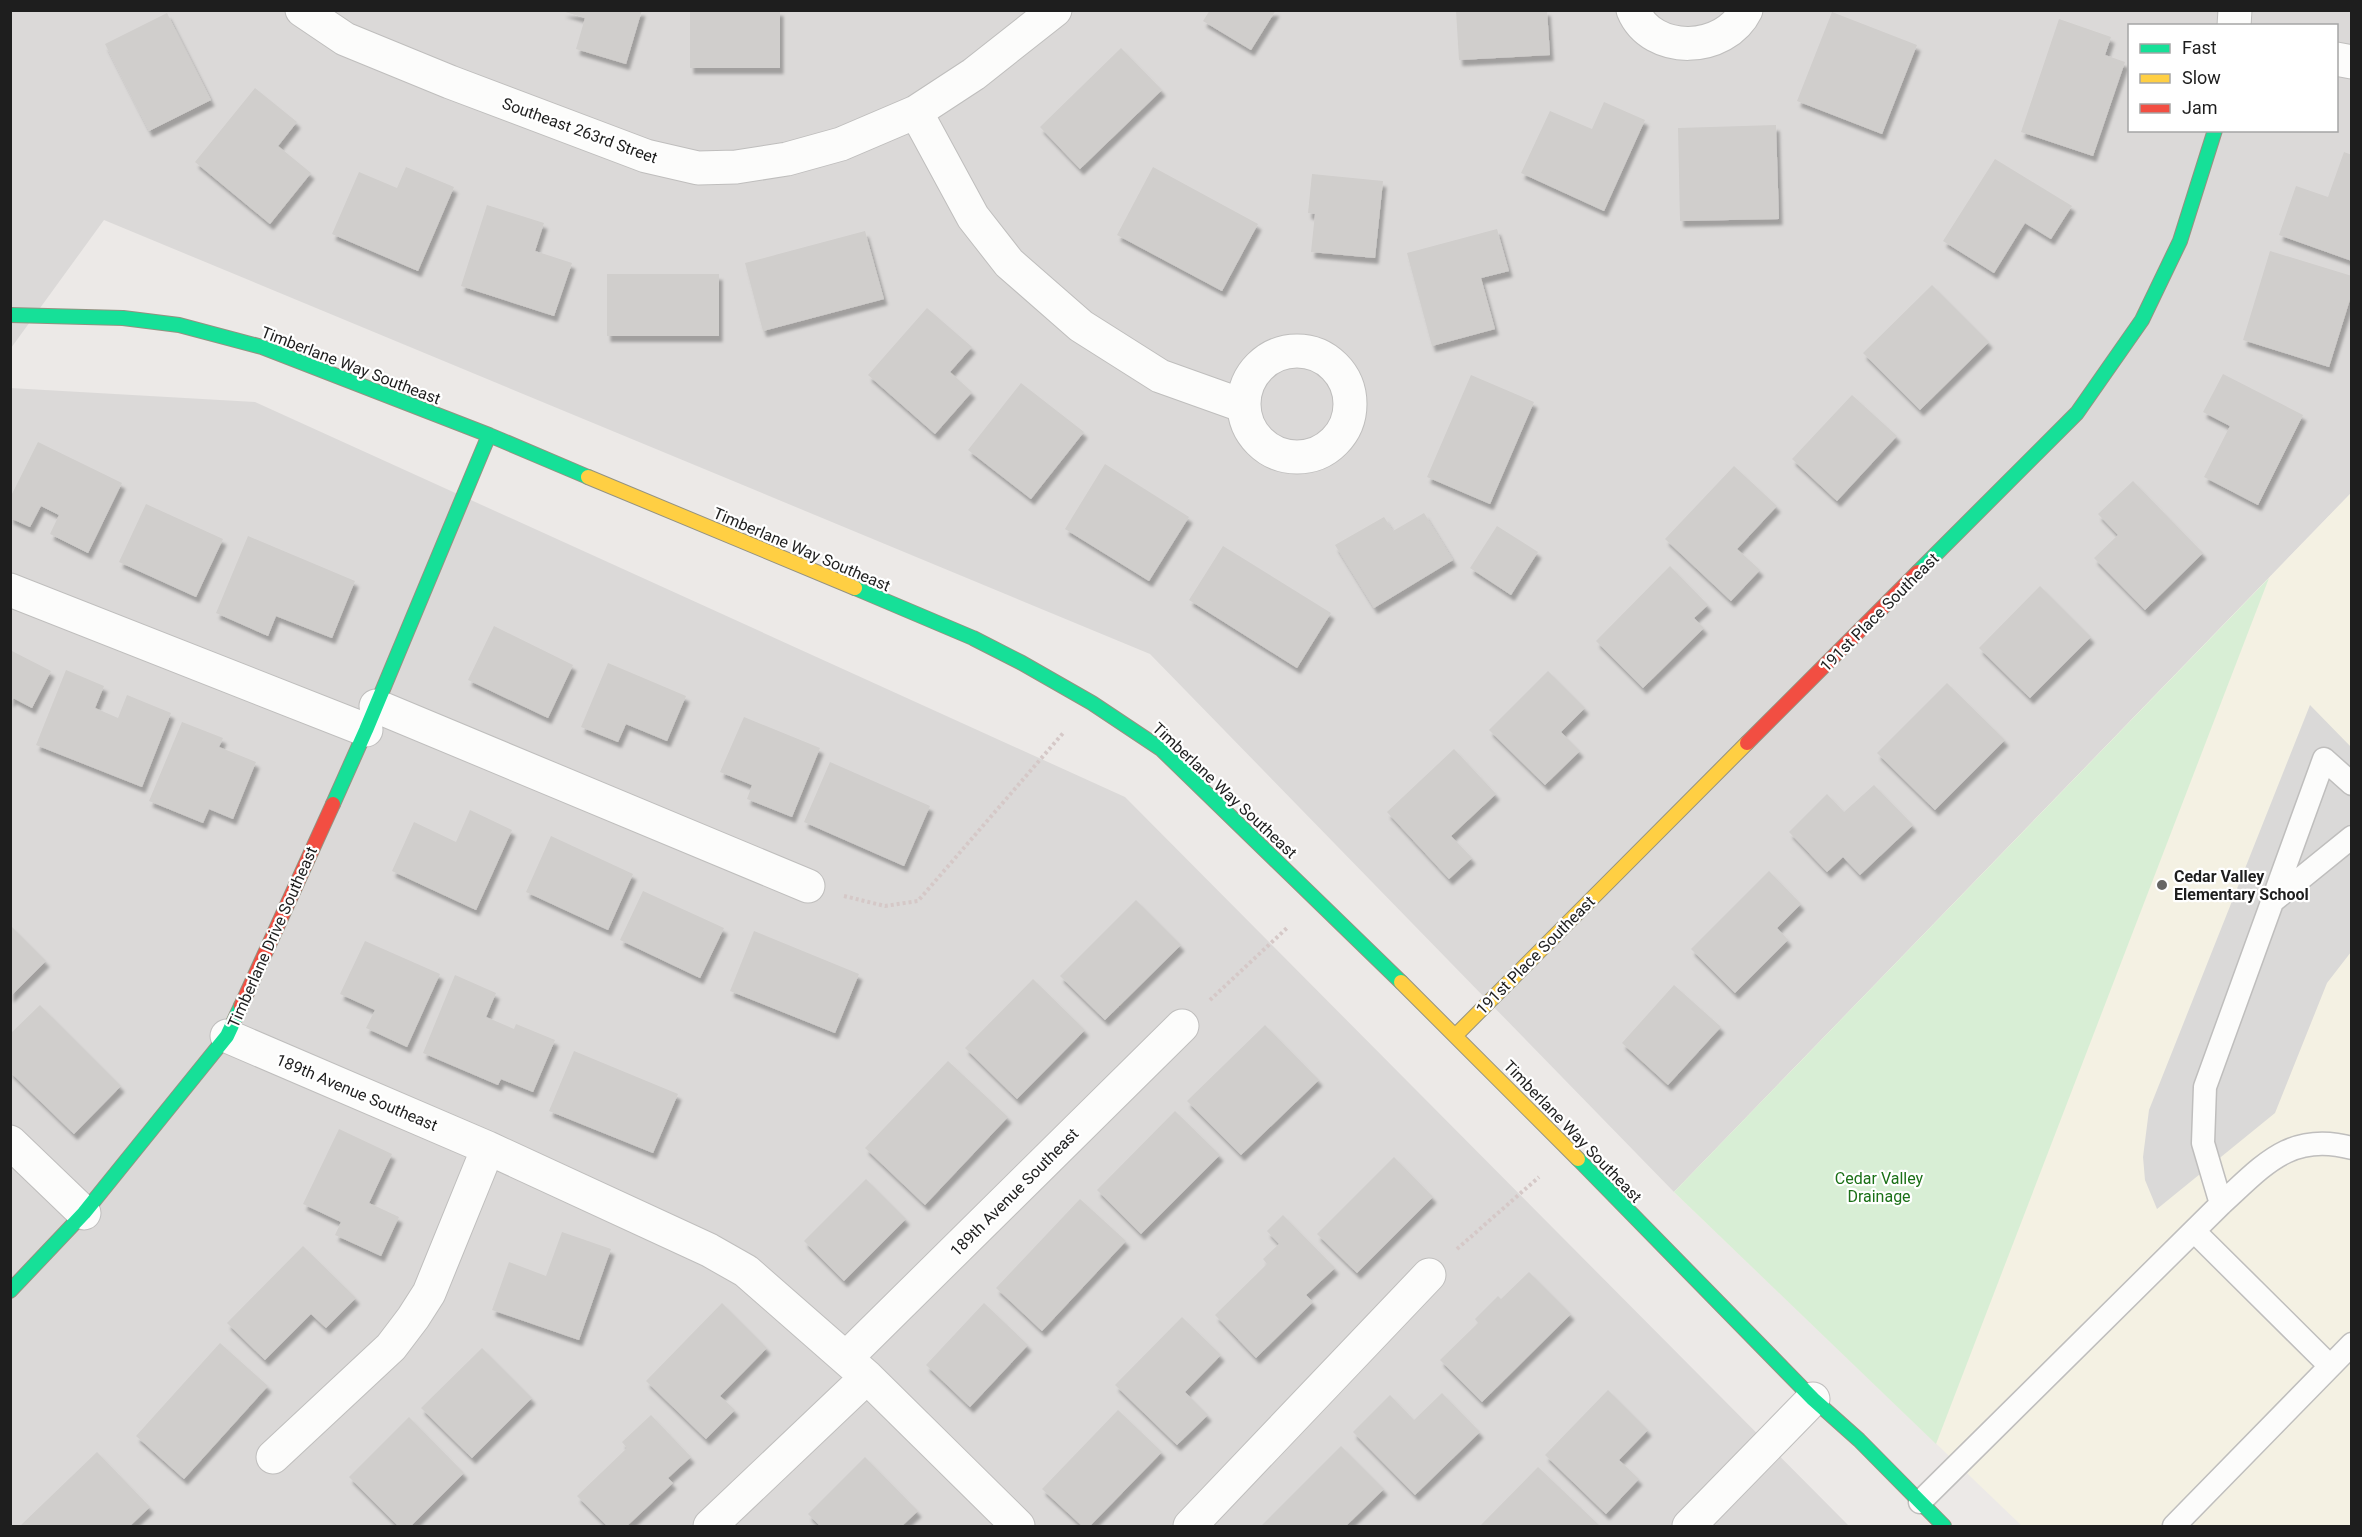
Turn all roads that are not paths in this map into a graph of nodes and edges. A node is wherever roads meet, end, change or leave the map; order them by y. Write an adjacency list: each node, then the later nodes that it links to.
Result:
1 (302, 10): 5 (street, Southeast 263rd Street)
2 (1055, 10): 5 (street, Southeast 263rd Street)
3 (1633, 10): 4 (street)
4 (1746, 10)
5 (916, 112): 8 (street)
6 (2214, 132): 17 (street, 191st Place Southeast)
7 (10, 315): 9 (street, Timberlane Way Southeast)
8 (1244, 406)
9 (489, 435): 11 (street, Timberlane Drive Southeast); 17 (street, Timberlane Way Southeast)
10 (10, 590): 11 (street)
11 (371, 718): 14 (street); 18 (street, Timberlane Drive Southeast)
12 (2352, 784): 15 (lane)
13 (2352, 837): 15 (lane)
14 (808, 886)
15 (2272, 902): 22 (lane)
16 (1182, 1026): 29 (street, 189th Avenue Southeast)
17 (1456, 1035): 30 (street, Timberlane Way Southeast)
18 (227, 1036): 20 (street, 189th Avenue Southeast); 23 (street, Timberlane Drive Southeast)
19 (10, 1142): 23 (street)
20 (488, 1148): 29 (street, 189th Avenue Southeast); 31 (street)
21 (2352, 1148): 22 (lane)
22 (2221, 1204): 24 (lane)
23 (84, 1213): 26 (street, Timberlane Drive Southeast)
24 (2194, 1231): 28 (lane); 32 (lane)
25 (1429, 1275): 35 (street)
26 (10, 1291)
27 (2352, 1344): 28 (lane)
28 (2330, 1366): 38 (lane)
29 (857, 1367): 33 (street, 189th Avenue Southeast); 34 (street, 189th Avenue Southeast)
30 (1813, 1399): 32 (street, Timberlane Way Southeast); 36 (street)
31 (273, 1457)
32 (1920, 1502): 37 (street, Timberlane Way Southeast)
33 (710, 1527)
34 (1018, 1527)
35 (1190, 1527)
36 (1689, 1527)
37 (1944, 1527)
38 (2174, 1527)

